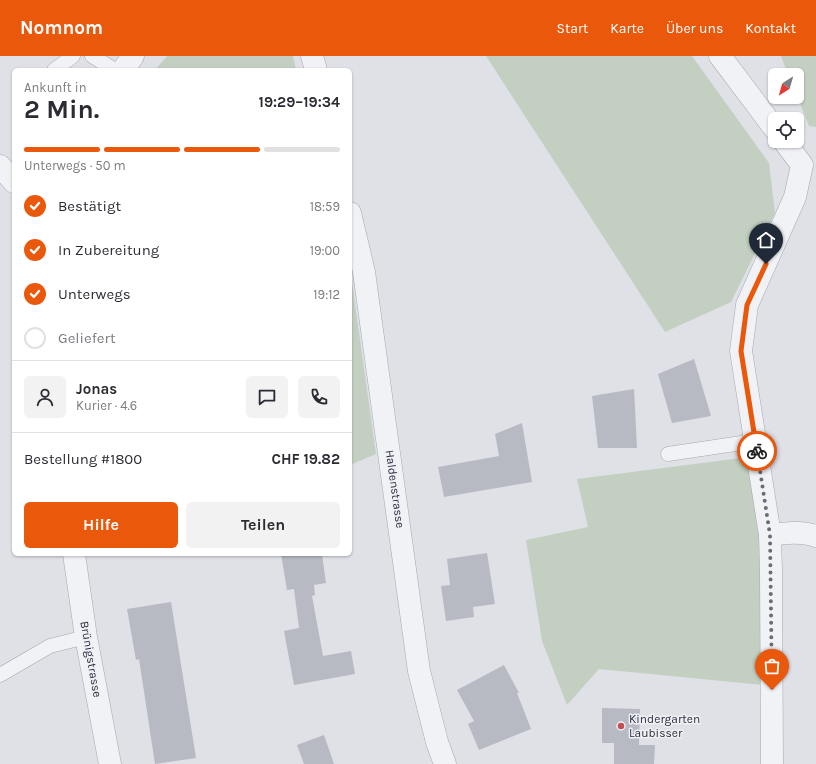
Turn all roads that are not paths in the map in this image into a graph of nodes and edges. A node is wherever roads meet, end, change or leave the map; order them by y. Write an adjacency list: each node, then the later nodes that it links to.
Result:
1 (73, 56): 6 (lane)
2 (92, 56): 7 (lane)
3 (133, 56): 8 (street)
4 (312, 56): 9 (street)
5 (720, 56): 10 (street)
6 (57, 68)
7 (113, 68)
8 (124, 68)
9 (315, 68)
10 (768, 120)
11 (789, 148): 15 (street)
12 (0, 166): 13 (street)
13 (12, 180)
14 (352, 221): 23 (street, Haldenstrasse)
15 (756, 441): 16 (lane); 17 (street)
16 (668, 454)
17 (770, 535): 18 (street); 24 (street)
18 (816, 536)
19 (74, 556): 20 (street, Brünigstrasse)
20 (86, 637): 21 (lane); 22 (street, Brünigstrasse)
21 (0, 675)
22 (110, 764)
23 (445, 764)
24 (772, 764)

